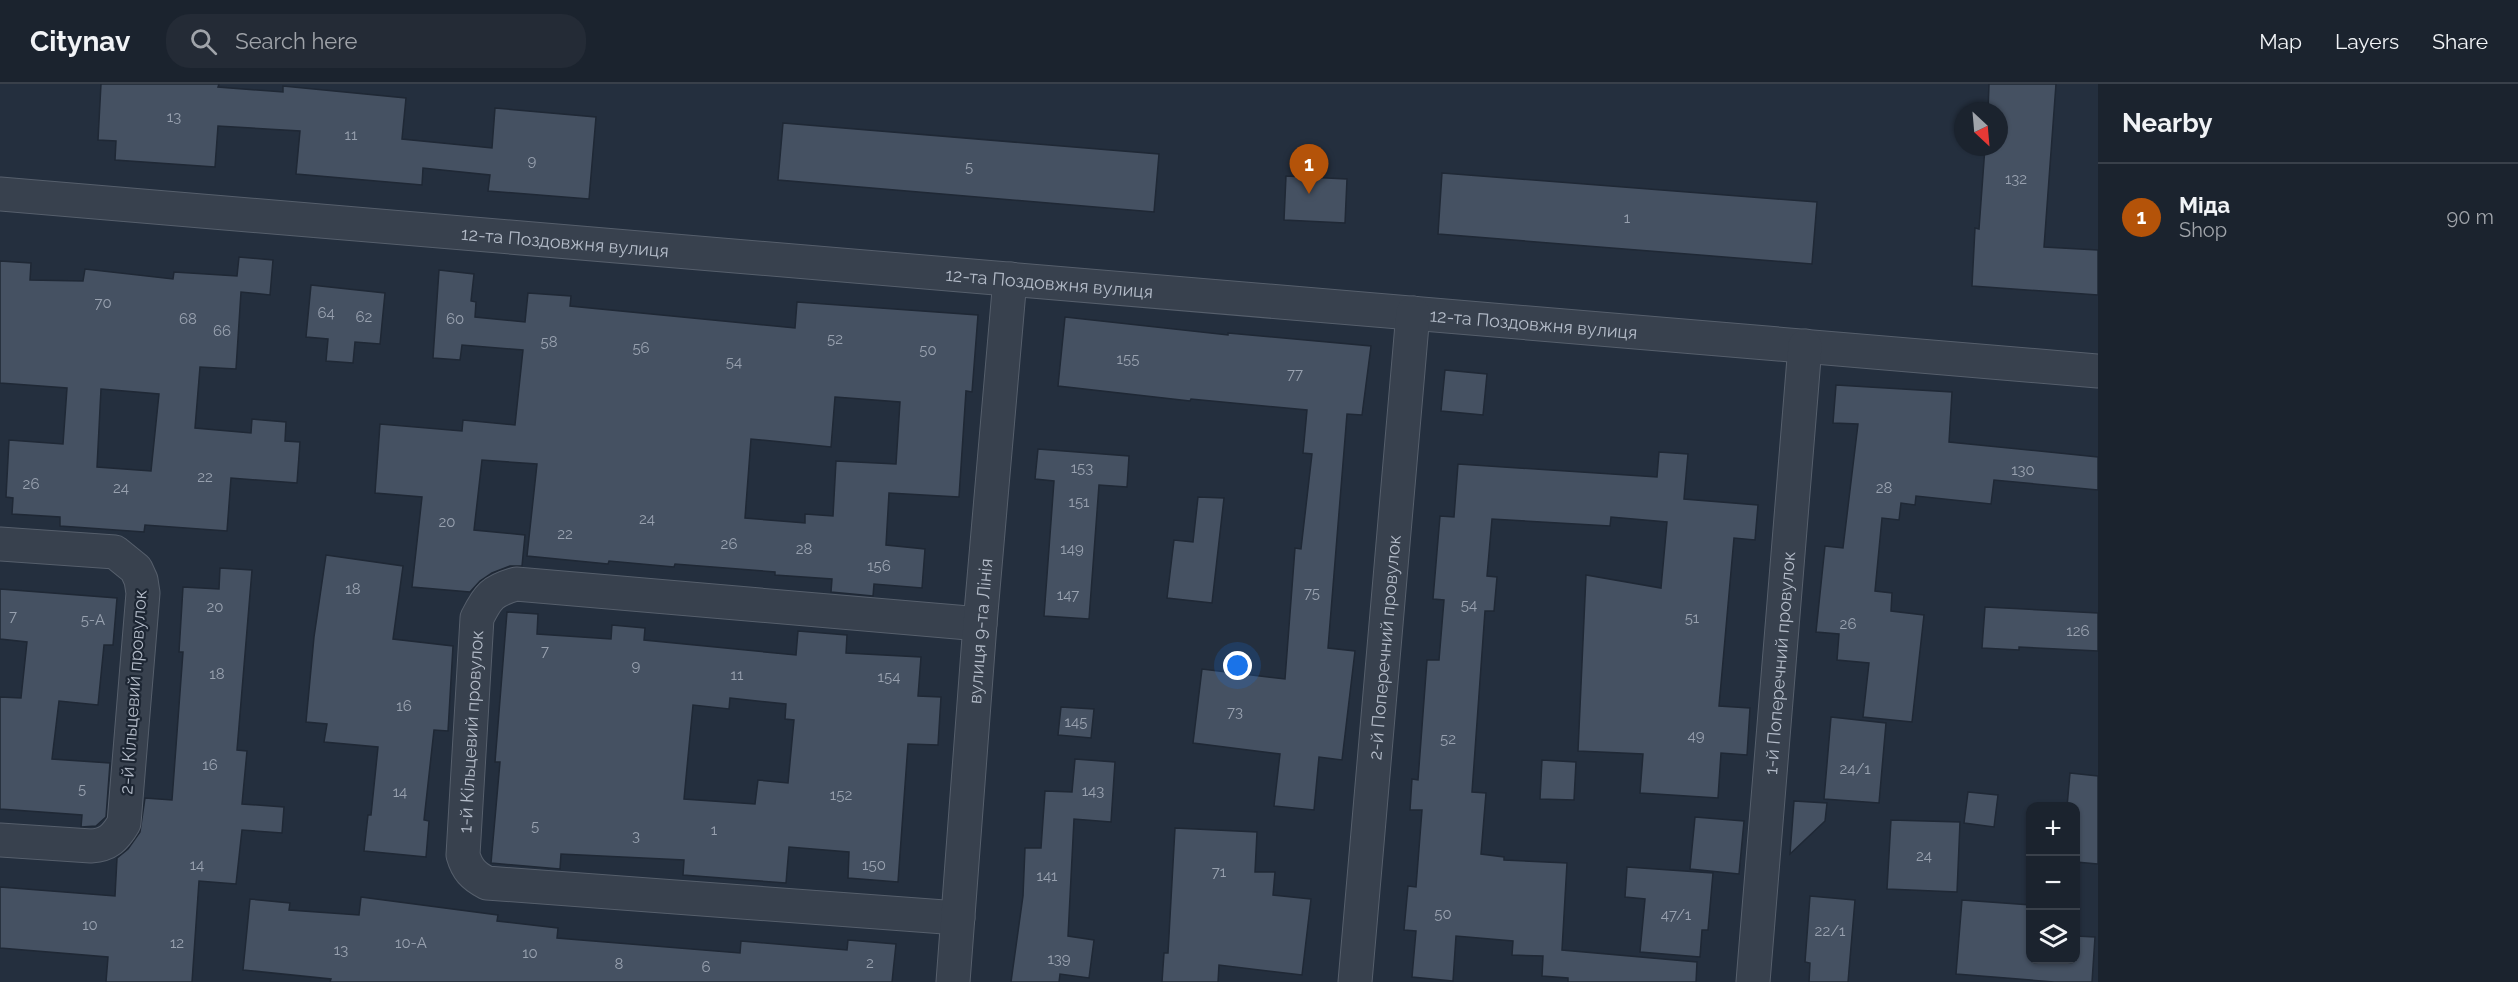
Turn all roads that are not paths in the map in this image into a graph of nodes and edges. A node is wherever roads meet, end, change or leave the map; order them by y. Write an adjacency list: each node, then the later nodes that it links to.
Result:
1 (0, 194): 2 (street, 12-та Поздовжня вулиця)
2 (1010, 279): 3 (street, 12-та Поздовжня вулиця); 7 (street, вулиця 9-та Лінія)
3 (1413, 313): 4 (street, 12-та Поздовжня вулиця); 11 (street, 2-й Поперечний провулок)
4 (1805, 346): 5 (street, 12-та Поздовжня вулиця); 12 (street, 1-й Поперечний провулок)
5 (2098, 371)
6 (0, 544): 8 (street, 2-й Кільцевий провулок)
7 (980, 624): 9 (street, вулиця 9-та Лінія); 9 (street, 1-й Кільцевий провулок)
8 (0, 840)
9 (958, 918): 10 (street, вулиця 9-та Лінія)
10 (953, 982)
11 (1355, 982)
12 (1754, 982)

